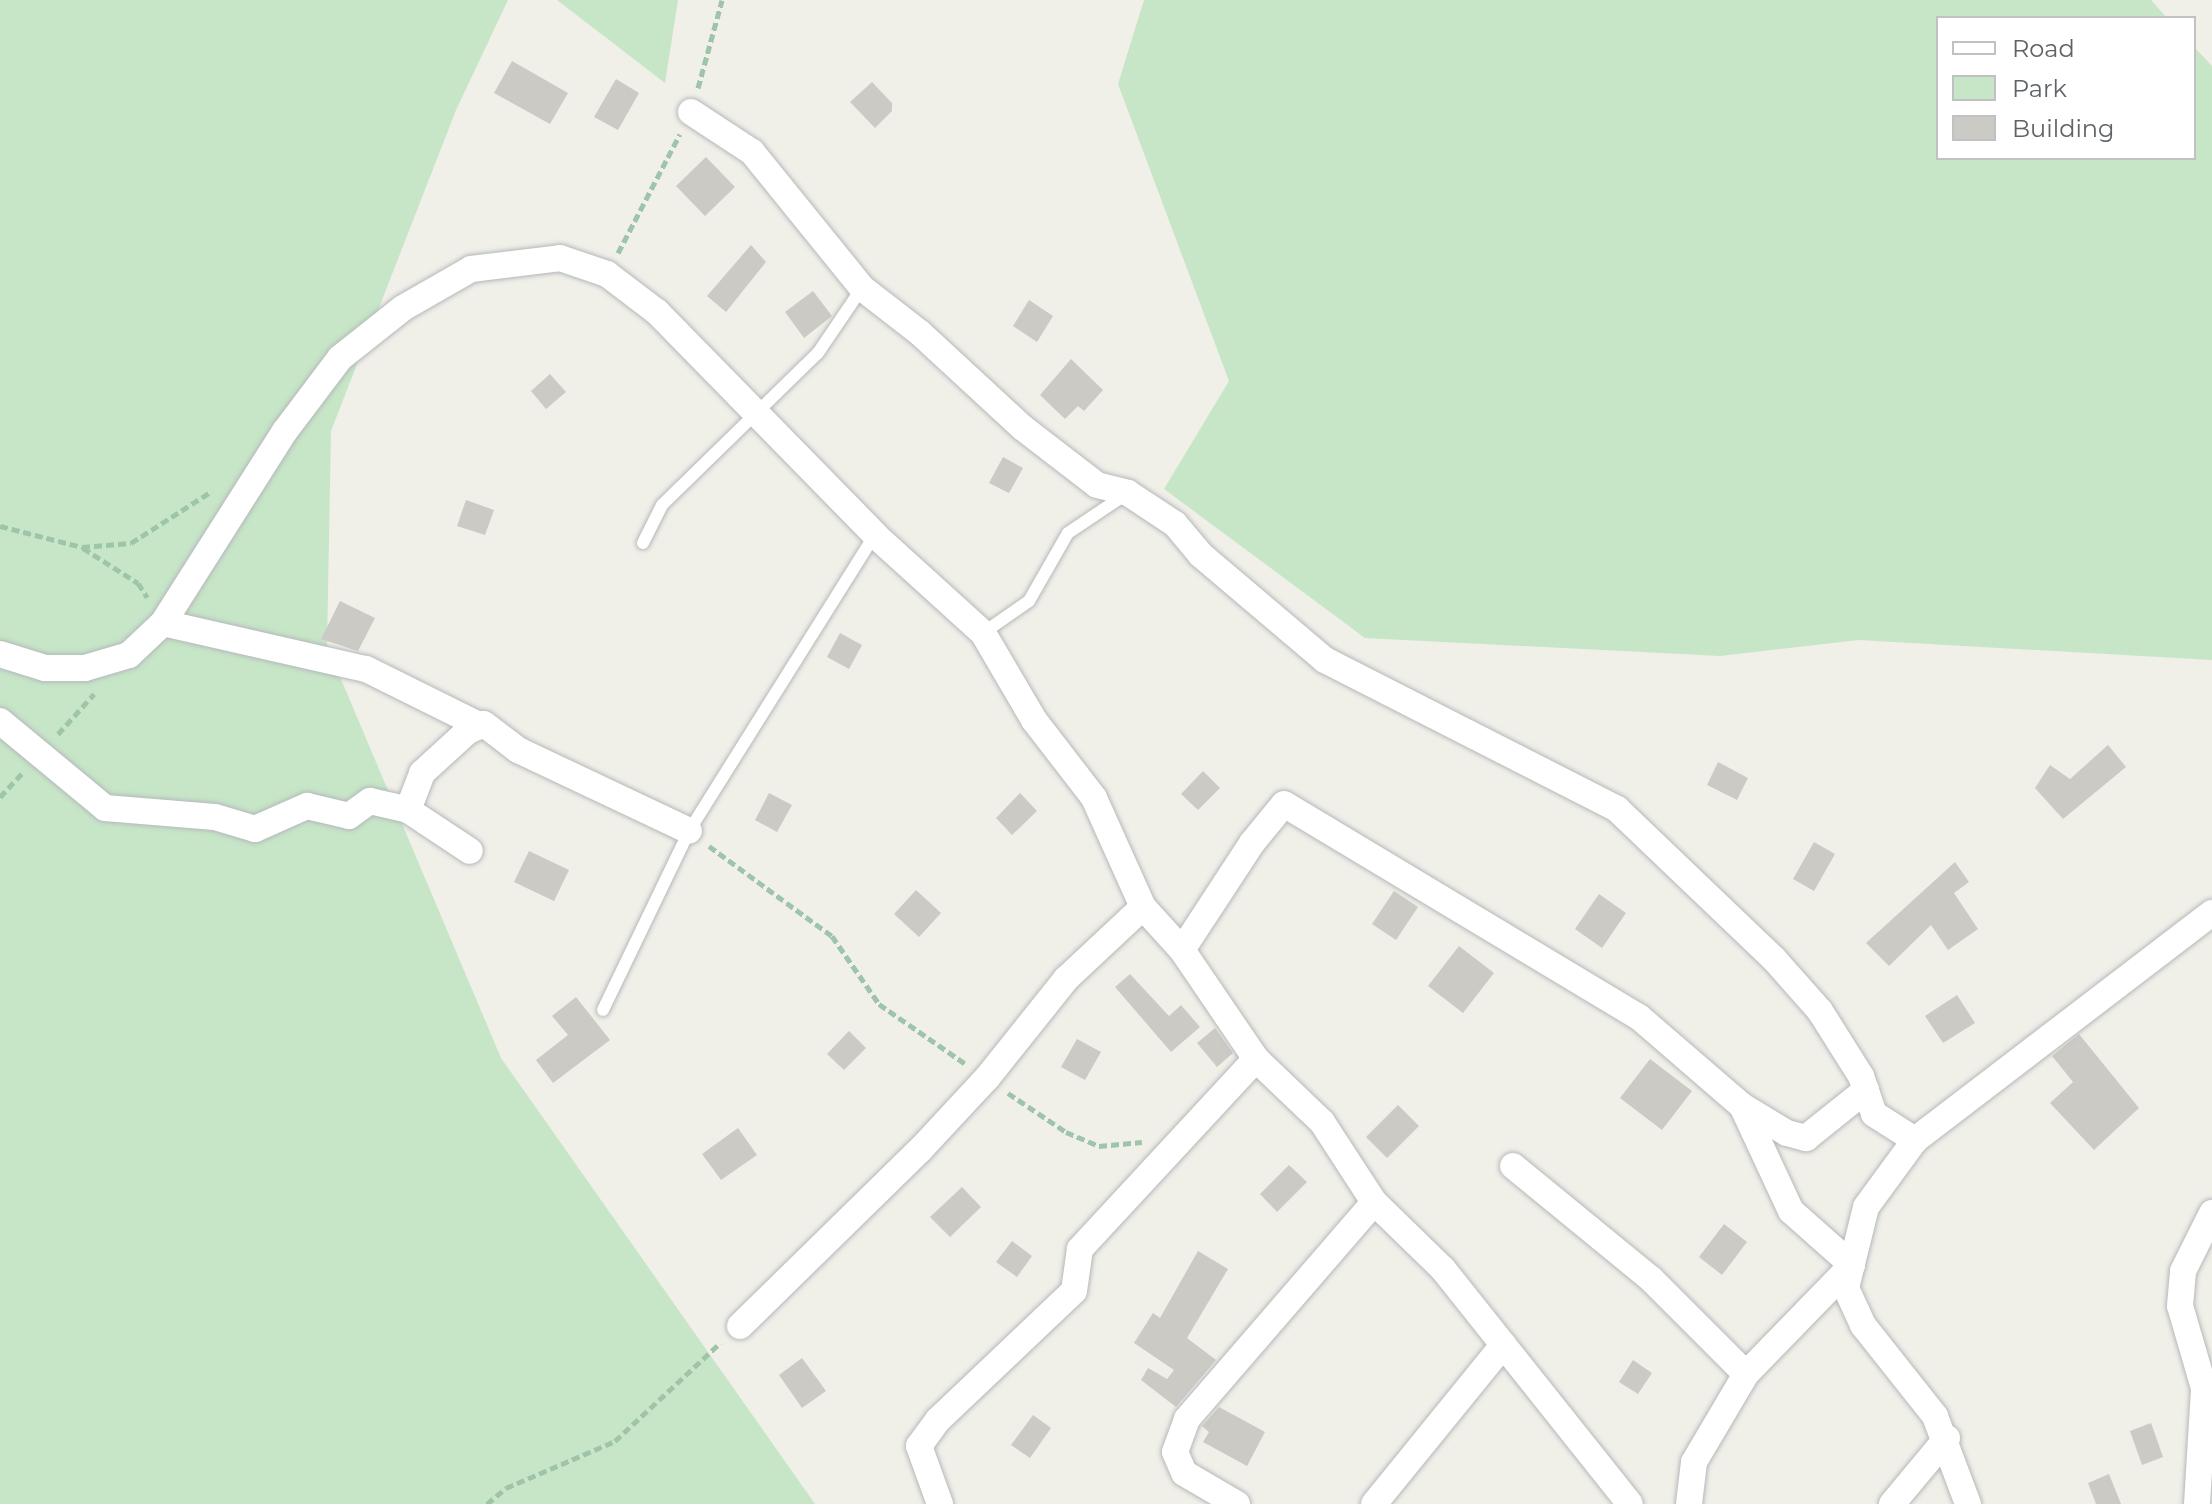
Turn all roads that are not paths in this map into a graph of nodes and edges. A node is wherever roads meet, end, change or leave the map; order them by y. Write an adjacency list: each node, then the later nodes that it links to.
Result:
1 (691, 112): 2 (street)
2 (862, 288): 3 (lane); 4 (street)
3 (753, 415): 5 (street); 6 (lane); 7 (street)
4 (1128, 493): 8 (lane); 20 (street)
5 (875, 535): 8 (street); 13 (lane)
6 (643, 543)
7 (163, 623): 9 (street); 11 (street)
8 (983, 633): 15 (street)
9 (0, 654)
10 (0, 721): 12 (street)
11 (481, 726): 12 (street); 13 (street)
12 (408, 810): 14 (street)
13 (689, 831): 18 (lane)
14 (470, 851)
15 (1143, 907): 17 (street); 27 (street)
16 (2212, 913): 22 (street)
17 (1182, 950): 19 (street); 21 (street)
18 (603, 1010)
19 (1256, 1059): 24 (street); 32 (street)
20 (1866, 1090): 21 (street); 22 (street)
21 (1742, 1106): 26 (street)
22 (1915, 1140): 26 (street)
23 (1513, 1166): 29 (street)
24 (1374, 1202): 28 (street); 33 (street)
25 (2212, 1213): 38 (street)
26 (1852, 1265): 29 (street); 30 (street)
27 (740, 1326)
28 (1503, 1345): 31 (street); 34 (street)
29 (1746, 1374): 35 (street)
30 (1947, 1438): 36 (street); 37 (street)
31 (1622, 1499)
32 (940, 1504)
33 (1237, 1504)
34 (1374, 1504)
35 (1689, 1504)
36 (1892, 1504)
37 (1968, 1504)
38 (2197, 1504)

